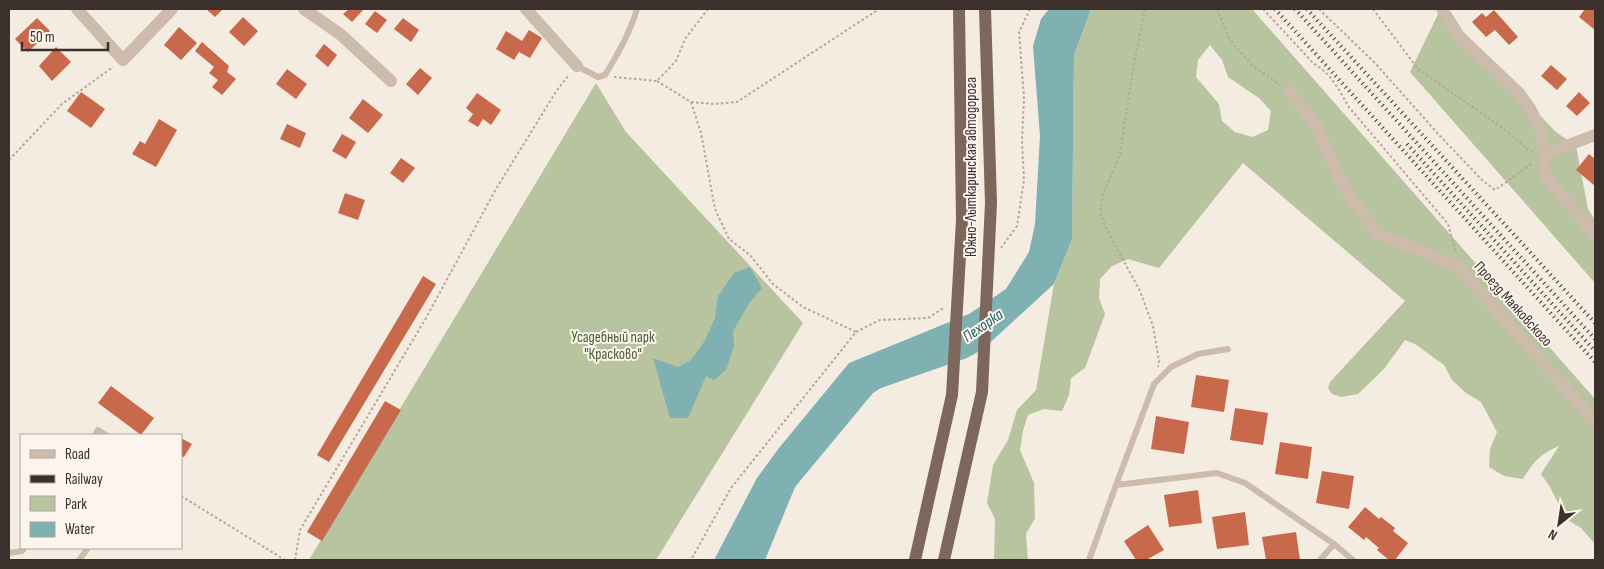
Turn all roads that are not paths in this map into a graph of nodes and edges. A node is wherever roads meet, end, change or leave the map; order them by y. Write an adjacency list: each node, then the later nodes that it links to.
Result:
1 (77, 9): 2 (street)
2 (172, 9)
3 (304, 9): 10 (street)
4 (526, 9): 9 (street)
5 (637, 9): 9 (lane)
6 (958, 9): 23 (main road, Южно-Лыткаринская автодорога, bridge)
7 (985, 9): 24 (main road, Южно-Лыткаринская автодорога, bridge)
8 (1442, 9): 13 (street)
9 (577, 66)
10 (391, 81)
11 (1288, 91): 16 (street, Проезд Маяковского)
12 (1595, 135): 13 (street)
13 (1545, 154): 14 (street)
14 (1595, 235)
15 (1228, 349): 17 (lane)
16 (1595, 421)
17 (1116, 485): 18 (lane); 25 (lane)
18 (1334, 544): 26 (lane); 27 (lane)
19 (23, 549): 21 (lane)
20 (87, 549): 22 (lane)
21 (9, 553)
22 (79, 560)
23 (915, 560)
24 (944, 560)
25 (1088, 560)
26 (1320, 560)
27 (1353, 560)

